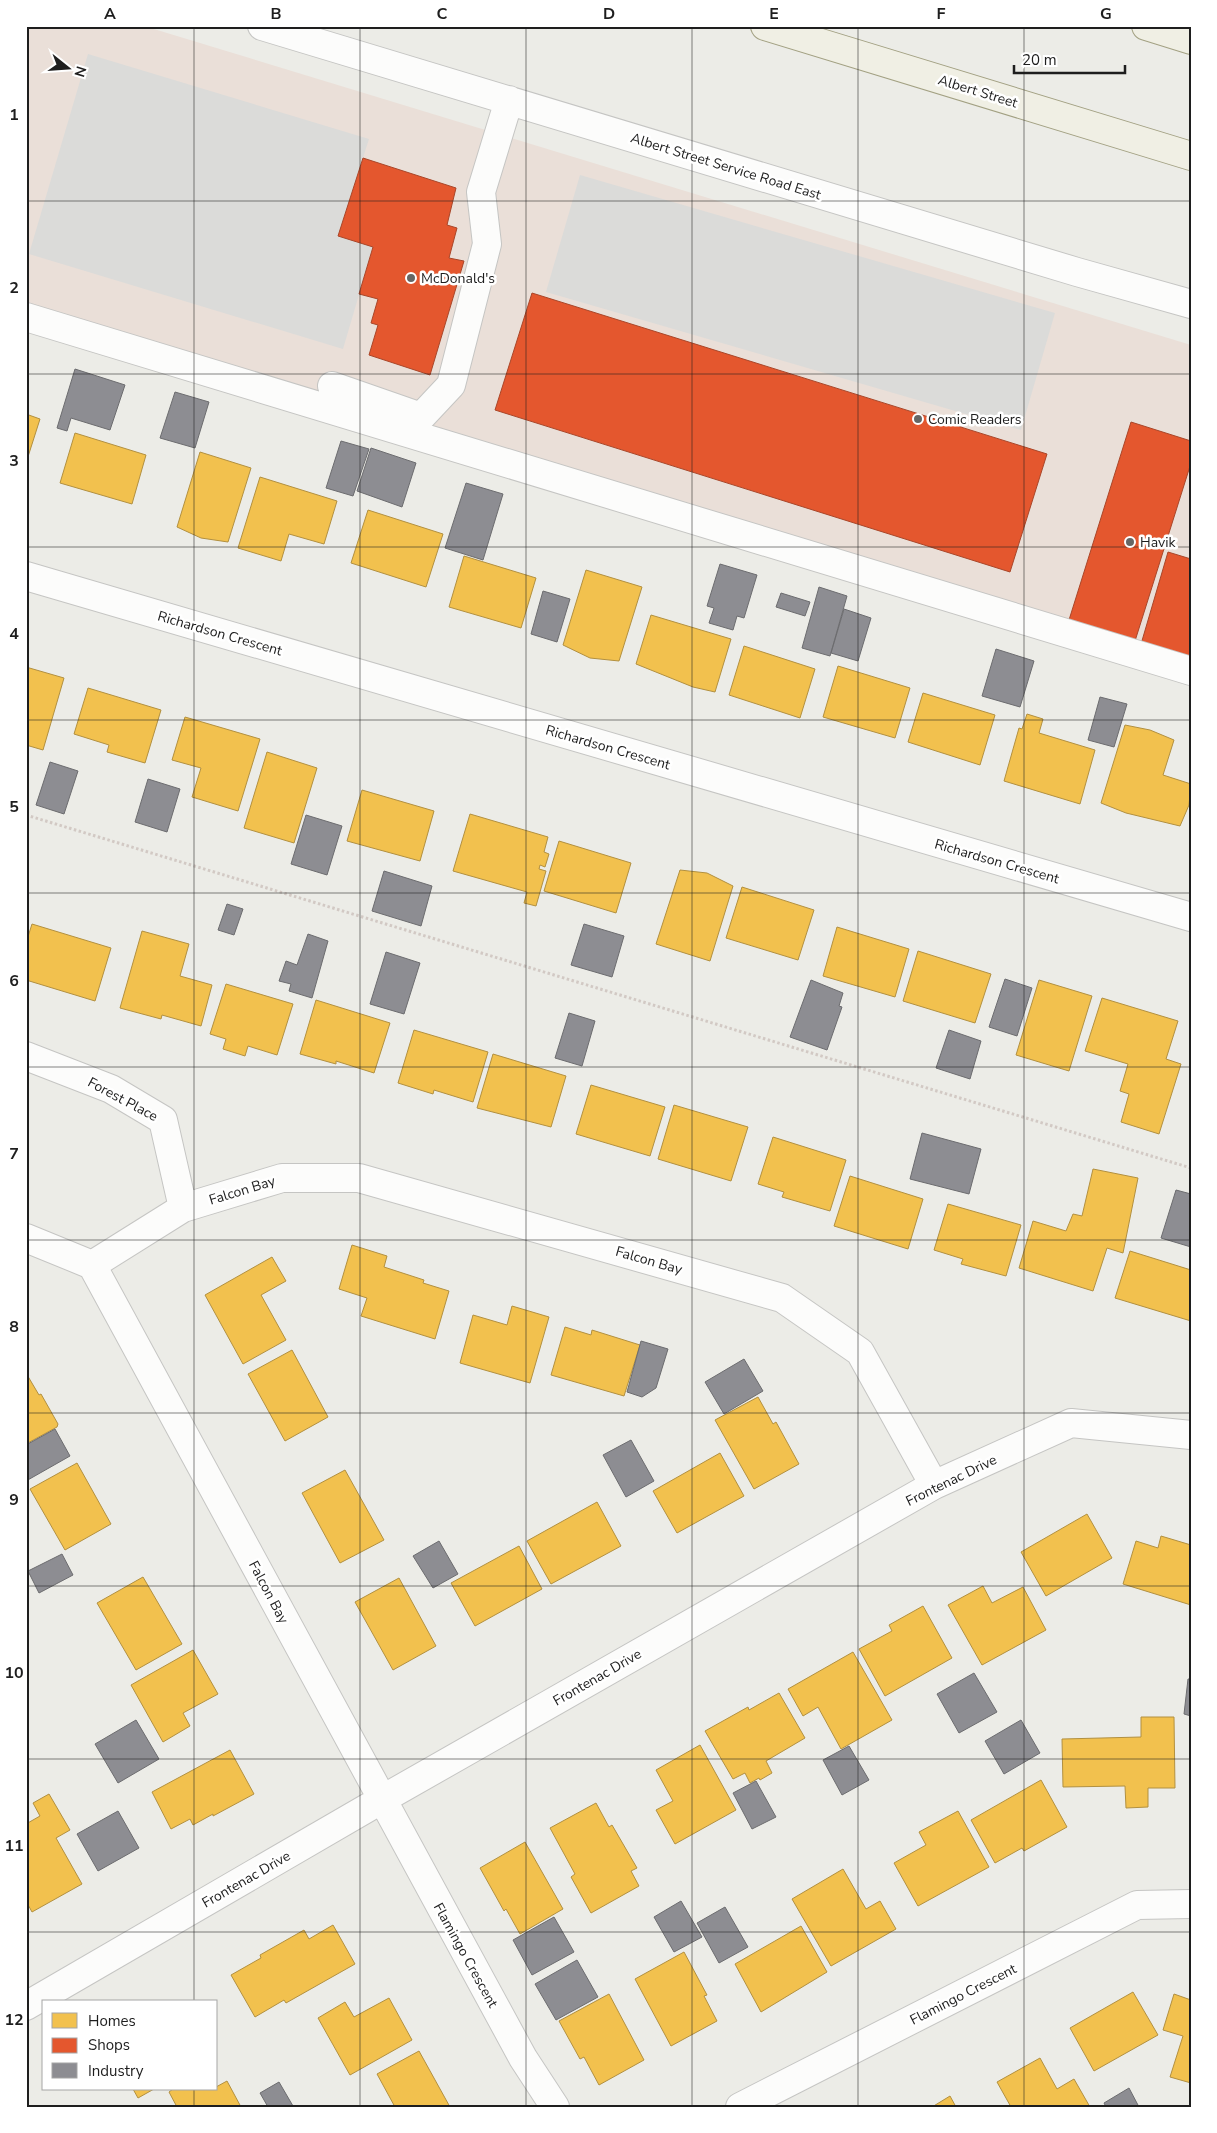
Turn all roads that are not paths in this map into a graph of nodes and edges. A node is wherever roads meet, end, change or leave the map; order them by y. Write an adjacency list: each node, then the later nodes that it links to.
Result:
1 (262, 26): 5 (street, Albert Street Service Road East)
2 (765, 26): 6 (main road, Albert Street)
3 (1146, 26): 4 (main road)
4 (1191, 40)
5 (509, 100): 7 (street, Albert Street Service Road East); 9 (street)
6 (1191, 156)
7 (1191, 304)
8 (26, 317): 11 (street)
9 (332, 386)
10 (26, 576): 12 (street, Richardson Crescent)
11 (1191, 671)
12 (1191, 917)
13 (26, 1056): 14 (street, Forest Place)
14 (183, 1208): 16 (street, Falcon Bay); 18 (street, Falcon Bay)
15 (26, 1238): 16 (street)
16 (92, 1265): 19 (street, Falcon Bay)
17 (1191, 1435): 18 (street, Frontenac Drive)
18 (934, 1486): 19 (street, Frontenac Drive)
19 (381, 1800): 21 (street, Frontenac Drive); 22 (street, Flamingo Crescent)
20 (1191, 1904): 23 (street, Flamingo Crescent)
21 (26, 2006)
22 (555, 2107)
23 (740, 2107)

